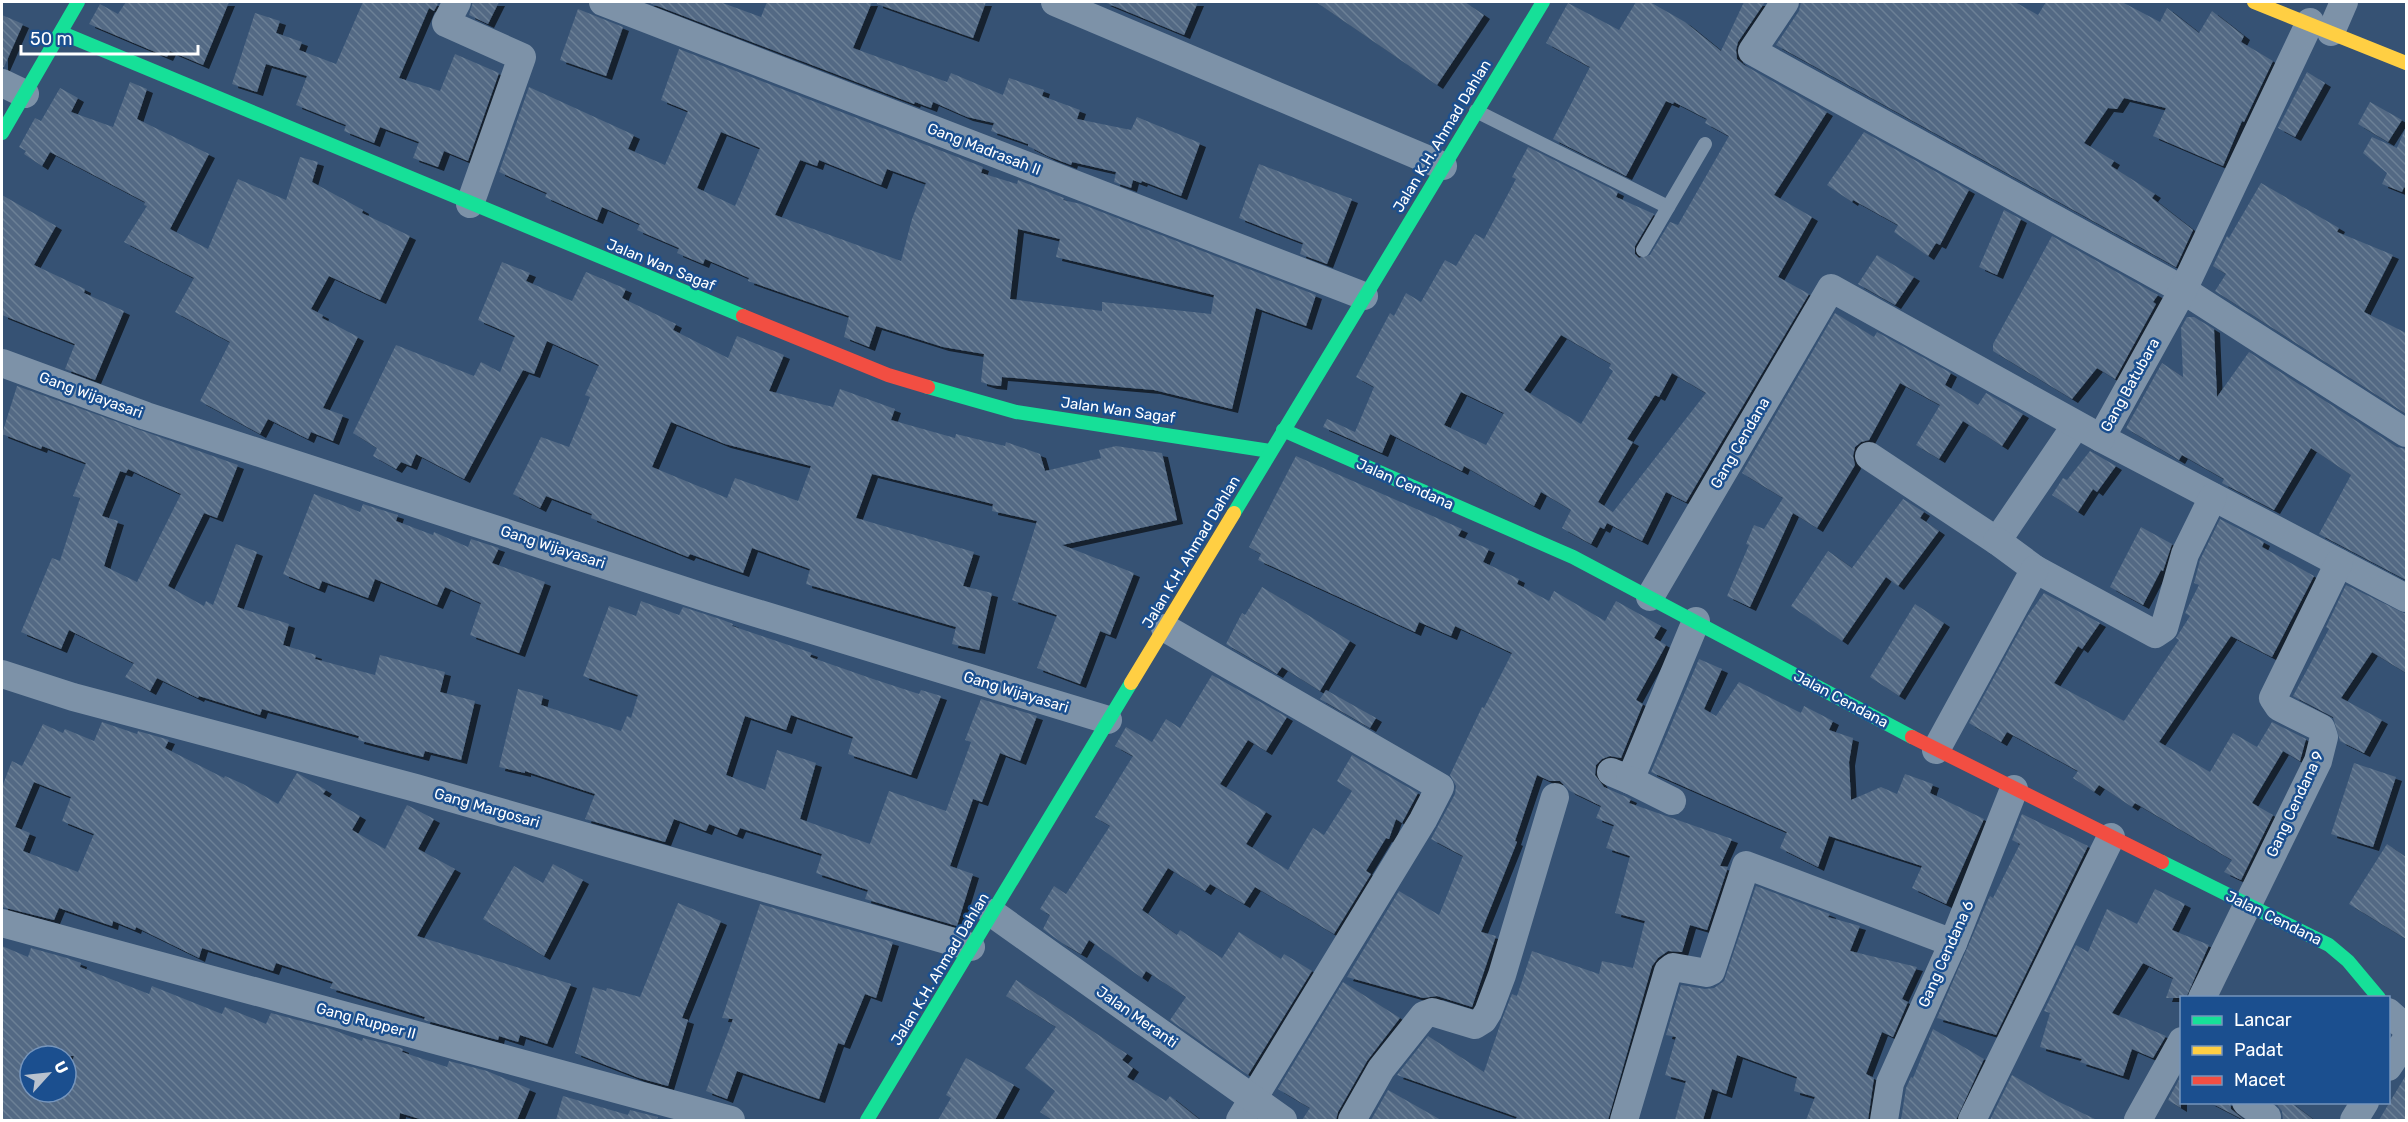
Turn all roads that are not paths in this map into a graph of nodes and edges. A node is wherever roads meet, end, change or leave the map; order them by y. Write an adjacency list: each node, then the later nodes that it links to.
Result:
1 (78, 2): 10 (street)
2 (457, 2): 17 (street)
3 (603, 2): 21 (street, Gang Madrasah II)
4 (1055, 2): 16 (street)
5 (1543, 2): 13 (street, Jalan K.H. Ahmad Dahlan)
6 (1785, 2): 20 (street)
7 (2254, 2): 9 (street)
8 (2344, 2): 9 (street, Gang Batubara)
9 (2320, 27): 11 (street); 20 (street, Gang Batubara)
10 (62, 33): 12 (street); 17 (street, Jalan Wan Sagaf)
11 (2406, 63)
12 (13, 89): 14 (street)
13 (1476, 111): 16 (street, Jalan K.H. Ahmad Dahlan); 18 (lane)
14 (2, 133)
15 (1705, 144): 18 (lane)
16 (1443, 166): 21 (street, Jalan K.H. Ahmad Dahlan)
17 (470, 204): 27 (street, Jalan Wan Sagaf)
18 (1668, 207): 19 (lane)
19 (1643, 250)
20 (2183, 290): 25 (street); 26 (street, Gang Batubara)
21 (1364, 296): 24 (street, Jalan K.H. Ahmad Dahlan)
22 (2, 363): 38 (street, Gang Wijayasari)
23 (2076, 424): 26 (street); 30 (street); 33 (street, Gang Cendana)
24 (1283, 430): 27 (street, Jalan K.H. Ahmad Dahlan); 33 (street, Jalan Cendana)
25 (2406, 434)
26 (2101, 438): 29 (street, Gang Batubara)
27 (1270, 452): 36 (street, Jalan K.H. Ahmad Dahlan)
28 (1869, 456): 30 (street)
29 (2213, 497): 31 (street, Gang Batubara); 32 (street)
30 (1997, 542): 32 (street)
31 (2339, 563): 34 (street, Gang Batubara); 44 (street, Gang Cendana 9)
32 (2035, 569): 39 (street)
33 (1650, 597): 35 (street, Jalan Cendana)
34 (2406, 598)
35 (1696, 621): 39 (street, Jalan Cendana); 42 (street)
36 (1165, 628): 38 (street, Jalan K.H. Ahmad Dahlan); 58 (street)
37 (2, 674): 48 (street, Gang Margosari)
38 (1108, 720): 45 (street, Jalan K.H. Ahmad Dahlan)
39 (1936, 750): 40 (street, Jalan Cendana)
40 (2014, 789): 43 (street, Jalan Cendana); 47 (street, Gang Cendana 6)
41 (1555, 797): 62 (street)
42 (1672, 801)
43 (2110, 837): 44 (street, Jalan Cendana); 65 (street)
44 (2246, 904): 49 (street); 50 (street, Jalan Cendana)
45 (992, 913): 48 (street, Jalan K.H. Ahmad Dahlan); 58 (street, Jalan Meranti)
46 (2, 923): 59 (street, Gang Rupper II)
47 (1953, 943): 63 (street); 64 (street, Gang Cendana 6)
48 (971, 947): 60 (street, Jalan K.H. Ahmad Dahlan)
49 (2203, 996)
50 (2377, 996)
51 (2390, 1014): 52 (street)
52 (2406, 1028)
53 (2406, 1040): 55 (street)
54 (2180, 1043): 66 (street)
55 (2390, 1064)
56 (2249, 1104): 67 (street)
57 (2364, 1104): 68 (street)
58 (1247, 1110): 61 (street, Jalan Meranti)
59 (731, 1120)
60 (867, 1120)
61 (1283, 1120)
62 (1352, 1120)
63 (1624, 1120)
64 (1884, 1120)
65 (1972, 1120)
66 (2138, 1120)
67 (2266, 1120)
68 (2354, 1120)

